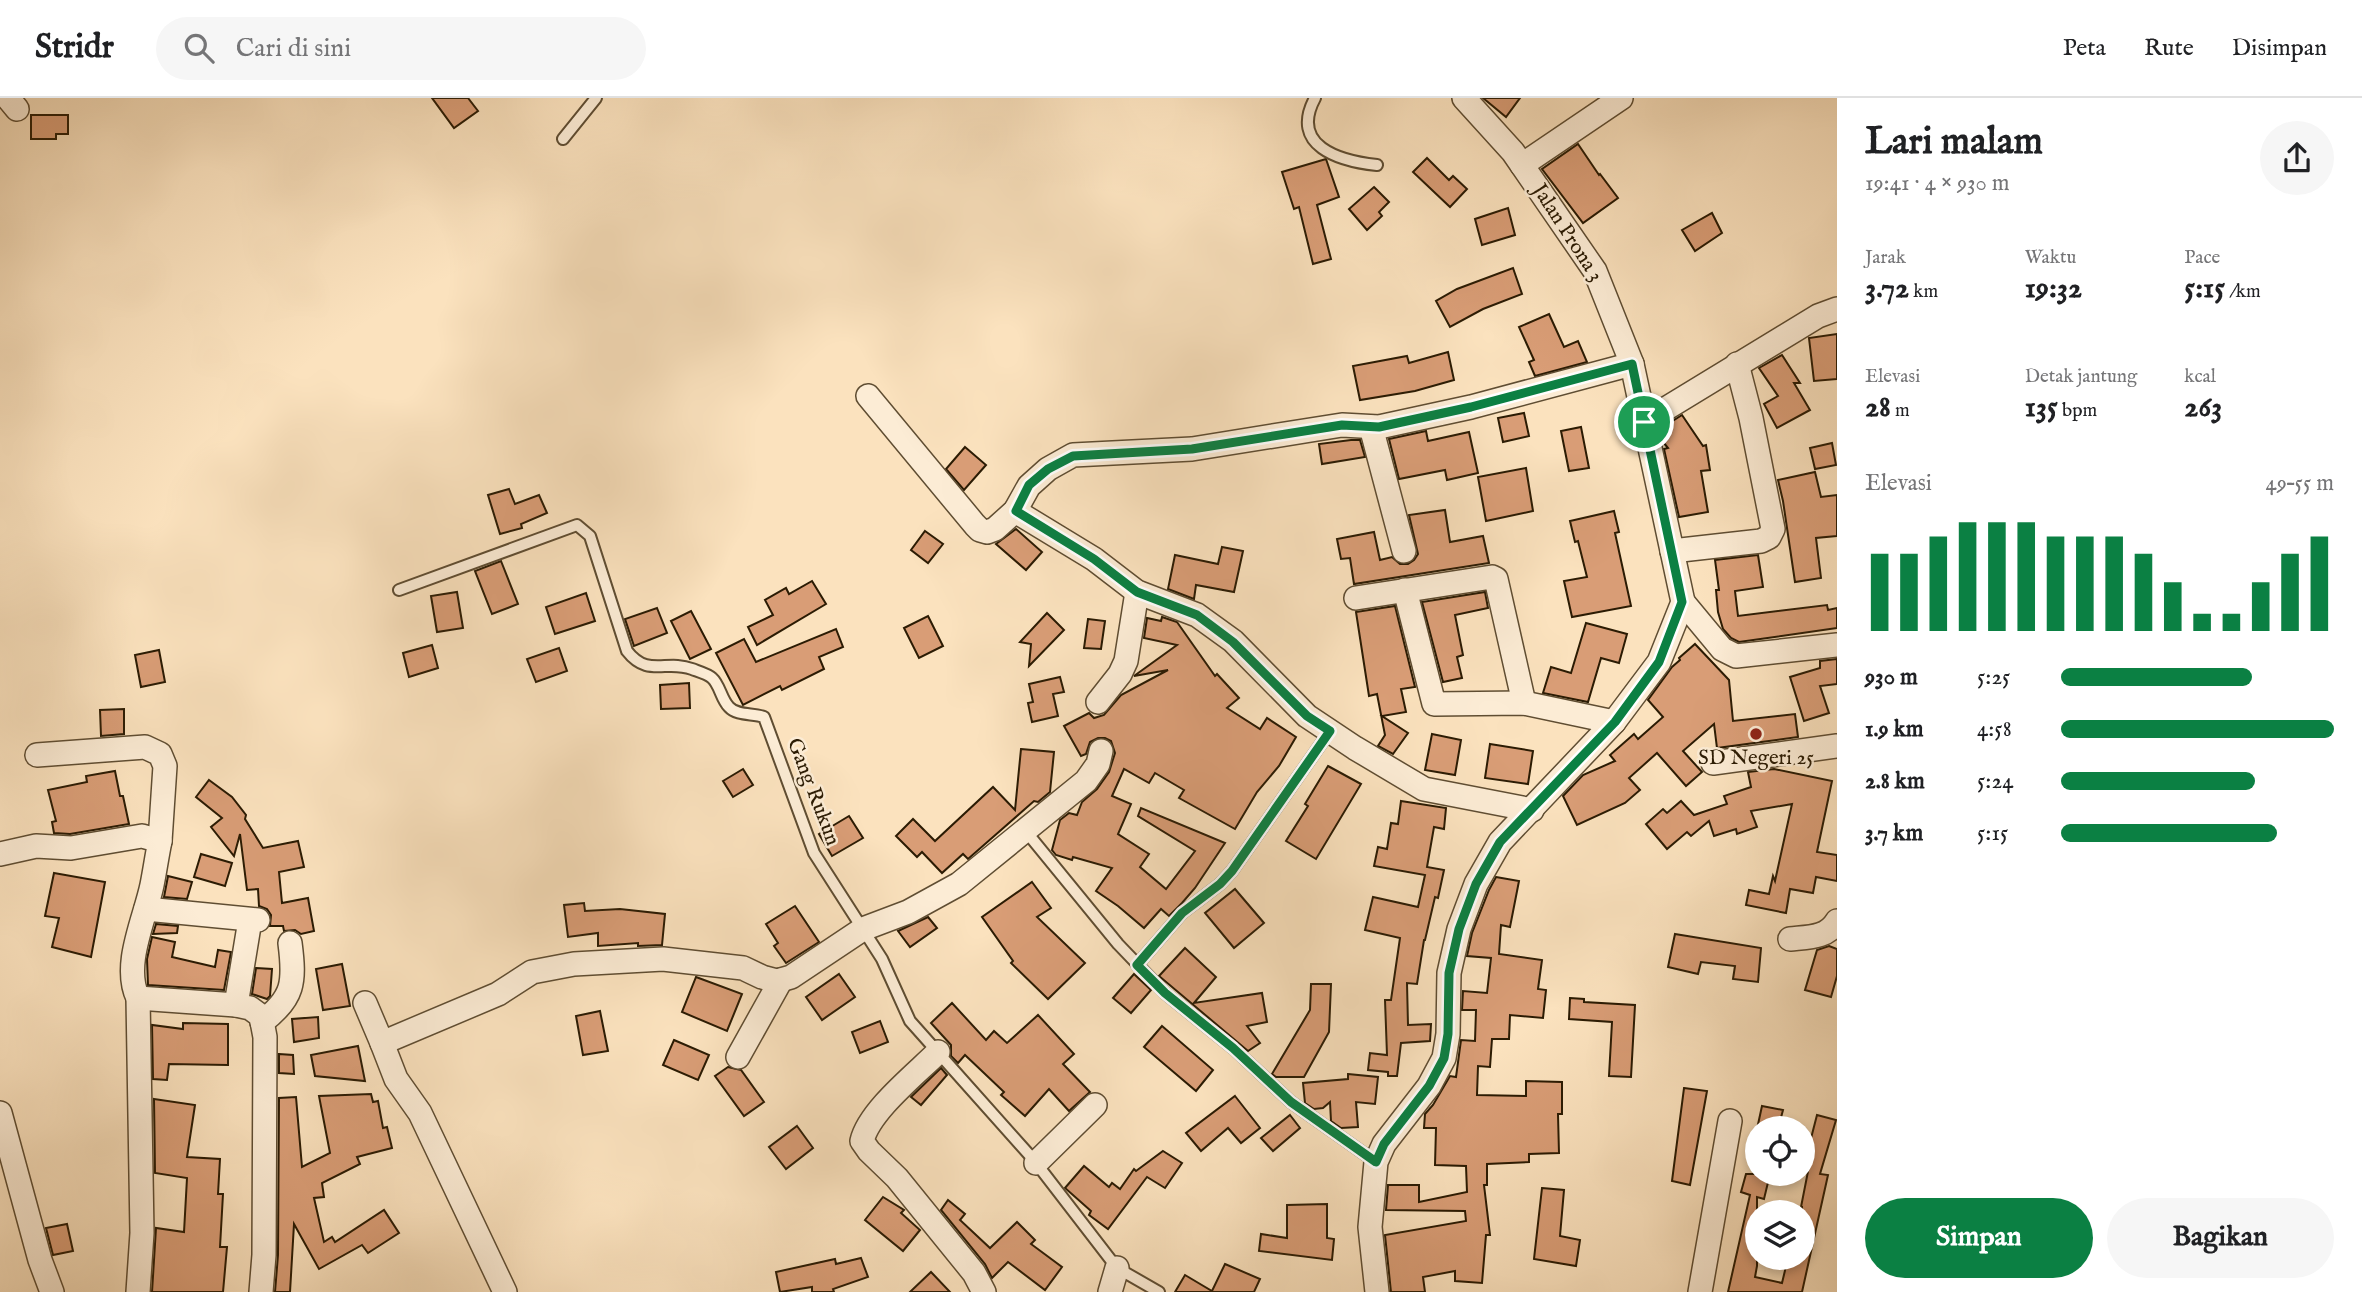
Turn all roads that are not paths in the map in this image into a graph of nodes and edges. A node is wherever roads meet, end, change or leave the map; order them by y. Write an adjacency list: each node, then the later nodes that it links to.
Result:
1 (597, 98): 5 (lane)
2 (1315, 98): 6 (lane)
3 (1464, 98): 7 (street, Jalan Prona 3)
4 (1621, 98): 7 (street)
5 (563, 139)
6 (1377, 164)
7 (1522, 165): 9 (street, Jalan Prona 3)
8 (1837, 309): 10 (street)
9 (1632, 364): 12 (street, Jalan Prona 3); 13 (street)
10 (1737, 364): 12 (street); 16 (street)
11 (869, 396): 14 (street)
12 (1644, 422): 16 (street, Jalan Prona 3)
13 (1371, 427): 14 (street); 15 (street)
14 (1016, 511): 19 (street)
15 (1404, 551)
16 (1672, 551): 21 (street, Jalan Prona 3)
17 (399, 590): 37 (lane, Gang Rukun)
18 (1405, 590): 20 (street); 24 (street); 24 (street)
19 (1137, 592): 23 (street); 26 (street)
20 (1356, 598)
21 (1682, 602): 22 (street); 25 (street)
22 (1837, 645)
23 (1098, 702)
24 (1524, 703): 25 (street)
25 (1615, 722): 31 (street)
26 (1330, 731): 31 (street); 40 (lane)
27 (1837, 746): 30 (street)
28 (1101, 751): 32 (street)
29 (37, 755): 33 (street)
30 (1713, 763)
31 (1532, 810): 52 (street)
32 (1024, 829): 37 (street); 40 (lane)
33 (160, 841): 34 (street); 35 (street)
34 (0, 854)
35 (146, 909): 42 (street); 44 (street)
36 (1837, 921): 38 (street)
37 (863, 929): 41 (street); 47 (lane, Gang Rukun)
38 (1790, 939)
39 (290, 943): 45 (street)
40 (1137, 965): 52 (lane)
41 (781, 979): 46 (street); 48 (street)
42 (138, 998): 44 (street); 56 (street)
43 (365, 1003): 46 (street)
44 (236, 1005): 45 (street)
45 (262, 1022): 57 (street)
46 (382, 1043): 58 (street)
47 (938, 1052): 53 (lane, Gang Rukun); 59 (street)
48 (738, 1057)
49 (1095, 1105): 53 (street)
50 (0, 1113): 55 (street)
51 (1730, 1121): 63 (street)
52 (1376, 1162): 62 (street)
53 (1037, 1163): 54 (lane, Gang Rukun)
54 (1117, 1268): 60 (street); 61 (lane, Gang Rukun)
55 (52, 1292)
56 (138, 1292)
57 (261, 1292)
58 (505, 1292)
59 (984, 1292)
60 (1110, 1292)
61 (1159, 1292)
62 (1377, 1292)
63 (1700, 1292)

